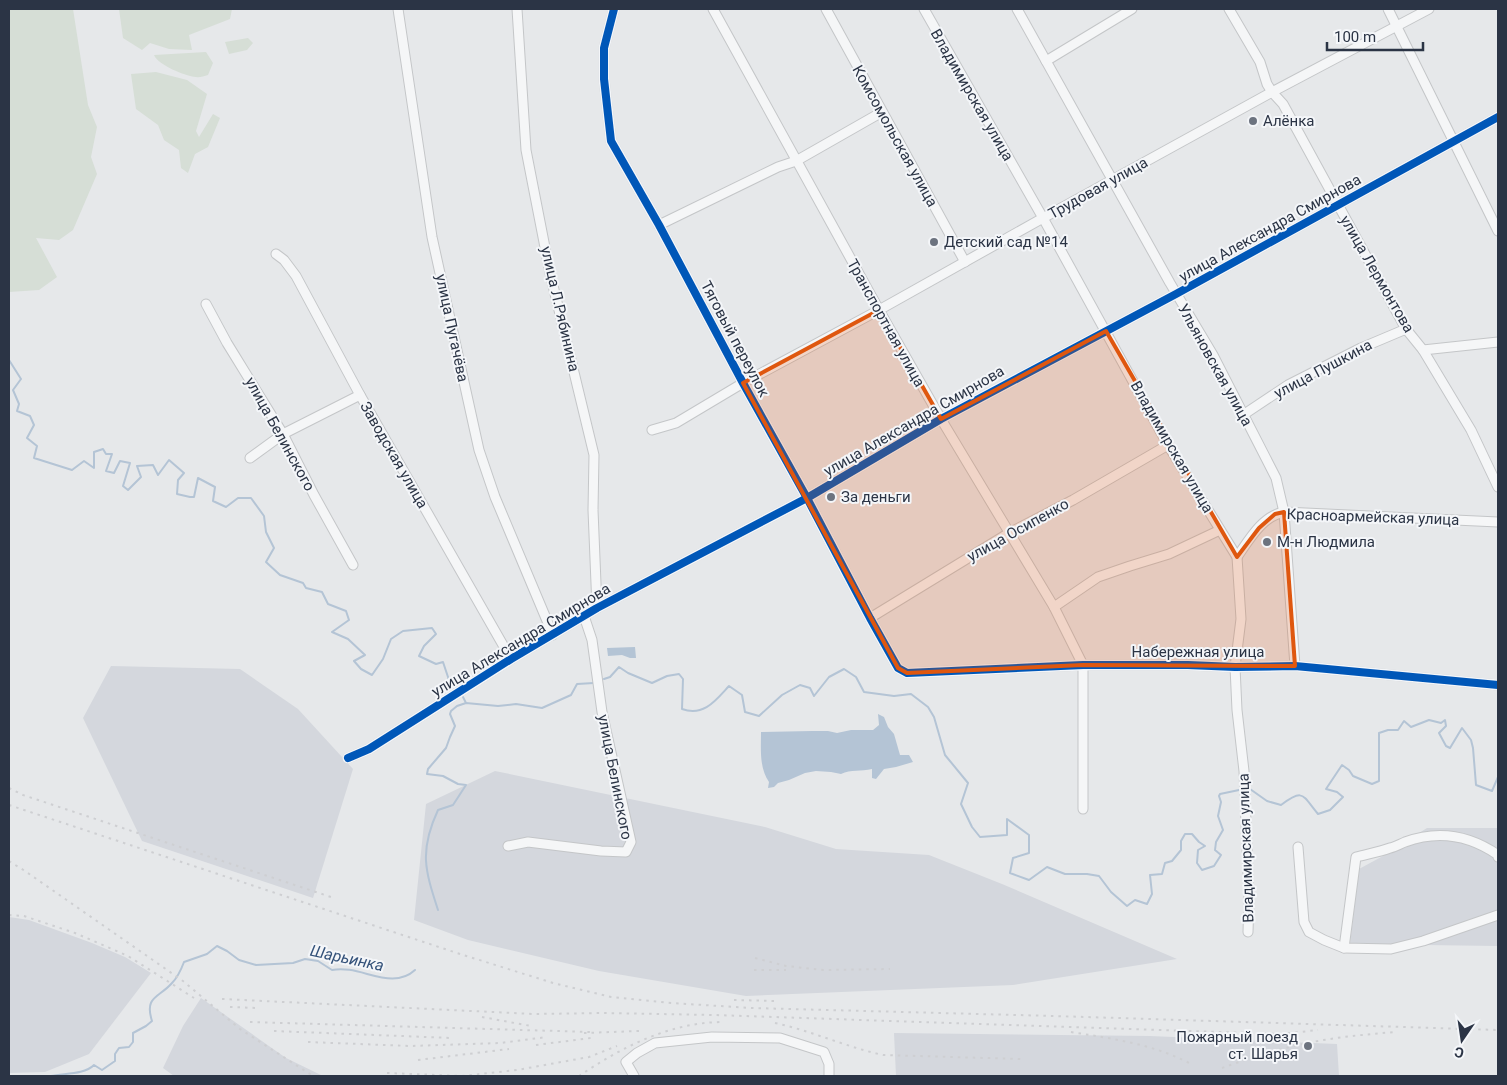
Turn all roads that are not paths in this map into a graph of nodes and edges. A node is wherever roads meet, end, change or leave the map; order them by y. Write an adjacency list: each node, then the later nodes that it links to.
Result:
1 (398, 9): 53 (street, улица Пугачёва)
2 (517, 9): 49 (street, улица Л.Рябинина)
3 (614, 9): 22 (street, Тяговый переулок)
4 (713, 9): 18 (street, Транспортная улица)
5 (826, 9): 15 (street, Комсомольская улица)
6 (924, 9): 21 (street, Владимирская улица)
7 (1017, 9): 13 (street, Ульяновская улица)
8 (1132, 9): 13 (street)
9 (1229, 9): 14 (street, улица Лермонтова)
10 (1388, 9): 12 (street)
11 (1428, 9): 12 (street, Трудовая улица)
12 (1396, 26): 14 (street, Трудовая улица); 17 (street)
13 (1046, 61): 19 (street, Ульяновская улица)
14 (1272, 92): 19 (street, Трудовая улица); 20 (street, улица Лермонтова)
15 (882, 112): 18 (street); 25 (street, Комсомольская улица)
16 (1498, 117): 17 (street, улица Александра Смирнова)
17 (1453, 142): 20 (street, улица Александра Смирнова); 23 (street)
18 (796, 161): 22 (street); 28 (street, Транспортная улица)
19 (1113, 180): 21 (street, Трудовая улица); 26 (street, Ульяновская улица)
20 (1339, 206): 26 (street, улица Александра Смирнова); 29 (street, улица Лермонтова)
21 (1043, 218): 25 (street, Трудовая улица); 30 (street, Владимирская улица)
22 (659, 225): 33 (street, Тяговый переулок)
23 (1498, 231)
24 (276, 254): 34 (street, Заводская улица)
25 (964, 262): 28 (street, Трудовая улица)
26 (1176, 294): 30 (street, улица Александра Смирнова); 35 (street, Ульяновская улица)
27 (206, 304): 38 (street, улица Белинского)
28 (879, 310): 33 (street, Трудовая улица); 36 (street, Транспортная улица)
29 (1406, 329): 32 (street, улица Лермонтова); 35 (street, улица Пушкина)
30 (1106, 331): 36 (street, улица Александра Смирнова); 39 (street, Владимирская улица)
31 (1498, 342): 32 (street)
32 (1423, 350): 41 (street, улица Лермонтова)
33 (743, 383): 37 (street, Трудовая улица); 42 (street, Тяговый переулок)
34 (360, 396): 38 (street); 54 (street, Заводская улица)
35 (1243, 415): 43 (street, Ульяновская улица)
36 (941, 419): 42 (street, улица Александра Смирнова); 46 (street, Транспортная улица)
37 (652, 430)
38 (283, 434): 40 (street); 48 (street, улица Белинского)
39 (1168, 445): 45 (street, Владимирская улица); 46 (street, улица Осипенко)
40 (250, 458)
41 (1498, 487)
42 (807, 498): 49 (street, улица Александра Смирнова); 52 (street, Тяговый переулок)
43 (1284, 512): 44 (street, Красноармейская улица); 47 (street, Красноармейская улица); 56 (street, Ульяновская улица)
44 (1498, 522)
45 (1220, 530): 47 (street, Владимирская улица); 50 (street)
46 (1008, 533): 50 (street, Транспортная улица); 52 (street, улица Осипенко)
47 (1237, 558): 57 (street, Владимирская улица)
48 (353, 565)
49 (597, 608): 51 (street, улица Александра Смирнова)
50 (1054, 608): 55 (street, Транспортная улица)
51 (584, 616): 53 (street, улица Александра Смирнова); 62 (street, улица Белинского)
52 (870, 618): 58 (street, Тяговый переулок)
53 (553, 635): 54 (street, улица Александра Смирнова)
54 (511, 659): 60 (street, улица Александра Смирнова)
55 (1083, 665): 57 (street, Набережная улица); 58 (street, Набережная улица); 61 (street, Транспортная улица)
56 (1295, 666): 57 (street, Набережная улица); 59 (street, Набережная улица)
57 (1235, 667): 66 (street, Владимирская улица)
58 (898, 668)
59 (1498, 685)
60 (348, 758)
61 (1083, 809)
62 (508, 846)
63 (1298, 847): 67 (street)
64 (1498, 857): 67 (street)
65 (1498, 915): 67 (street)
66 (1248, 932)
67 (1344, 948)
68 (634, 1076): 69 (street)
69 (830, 1076)

